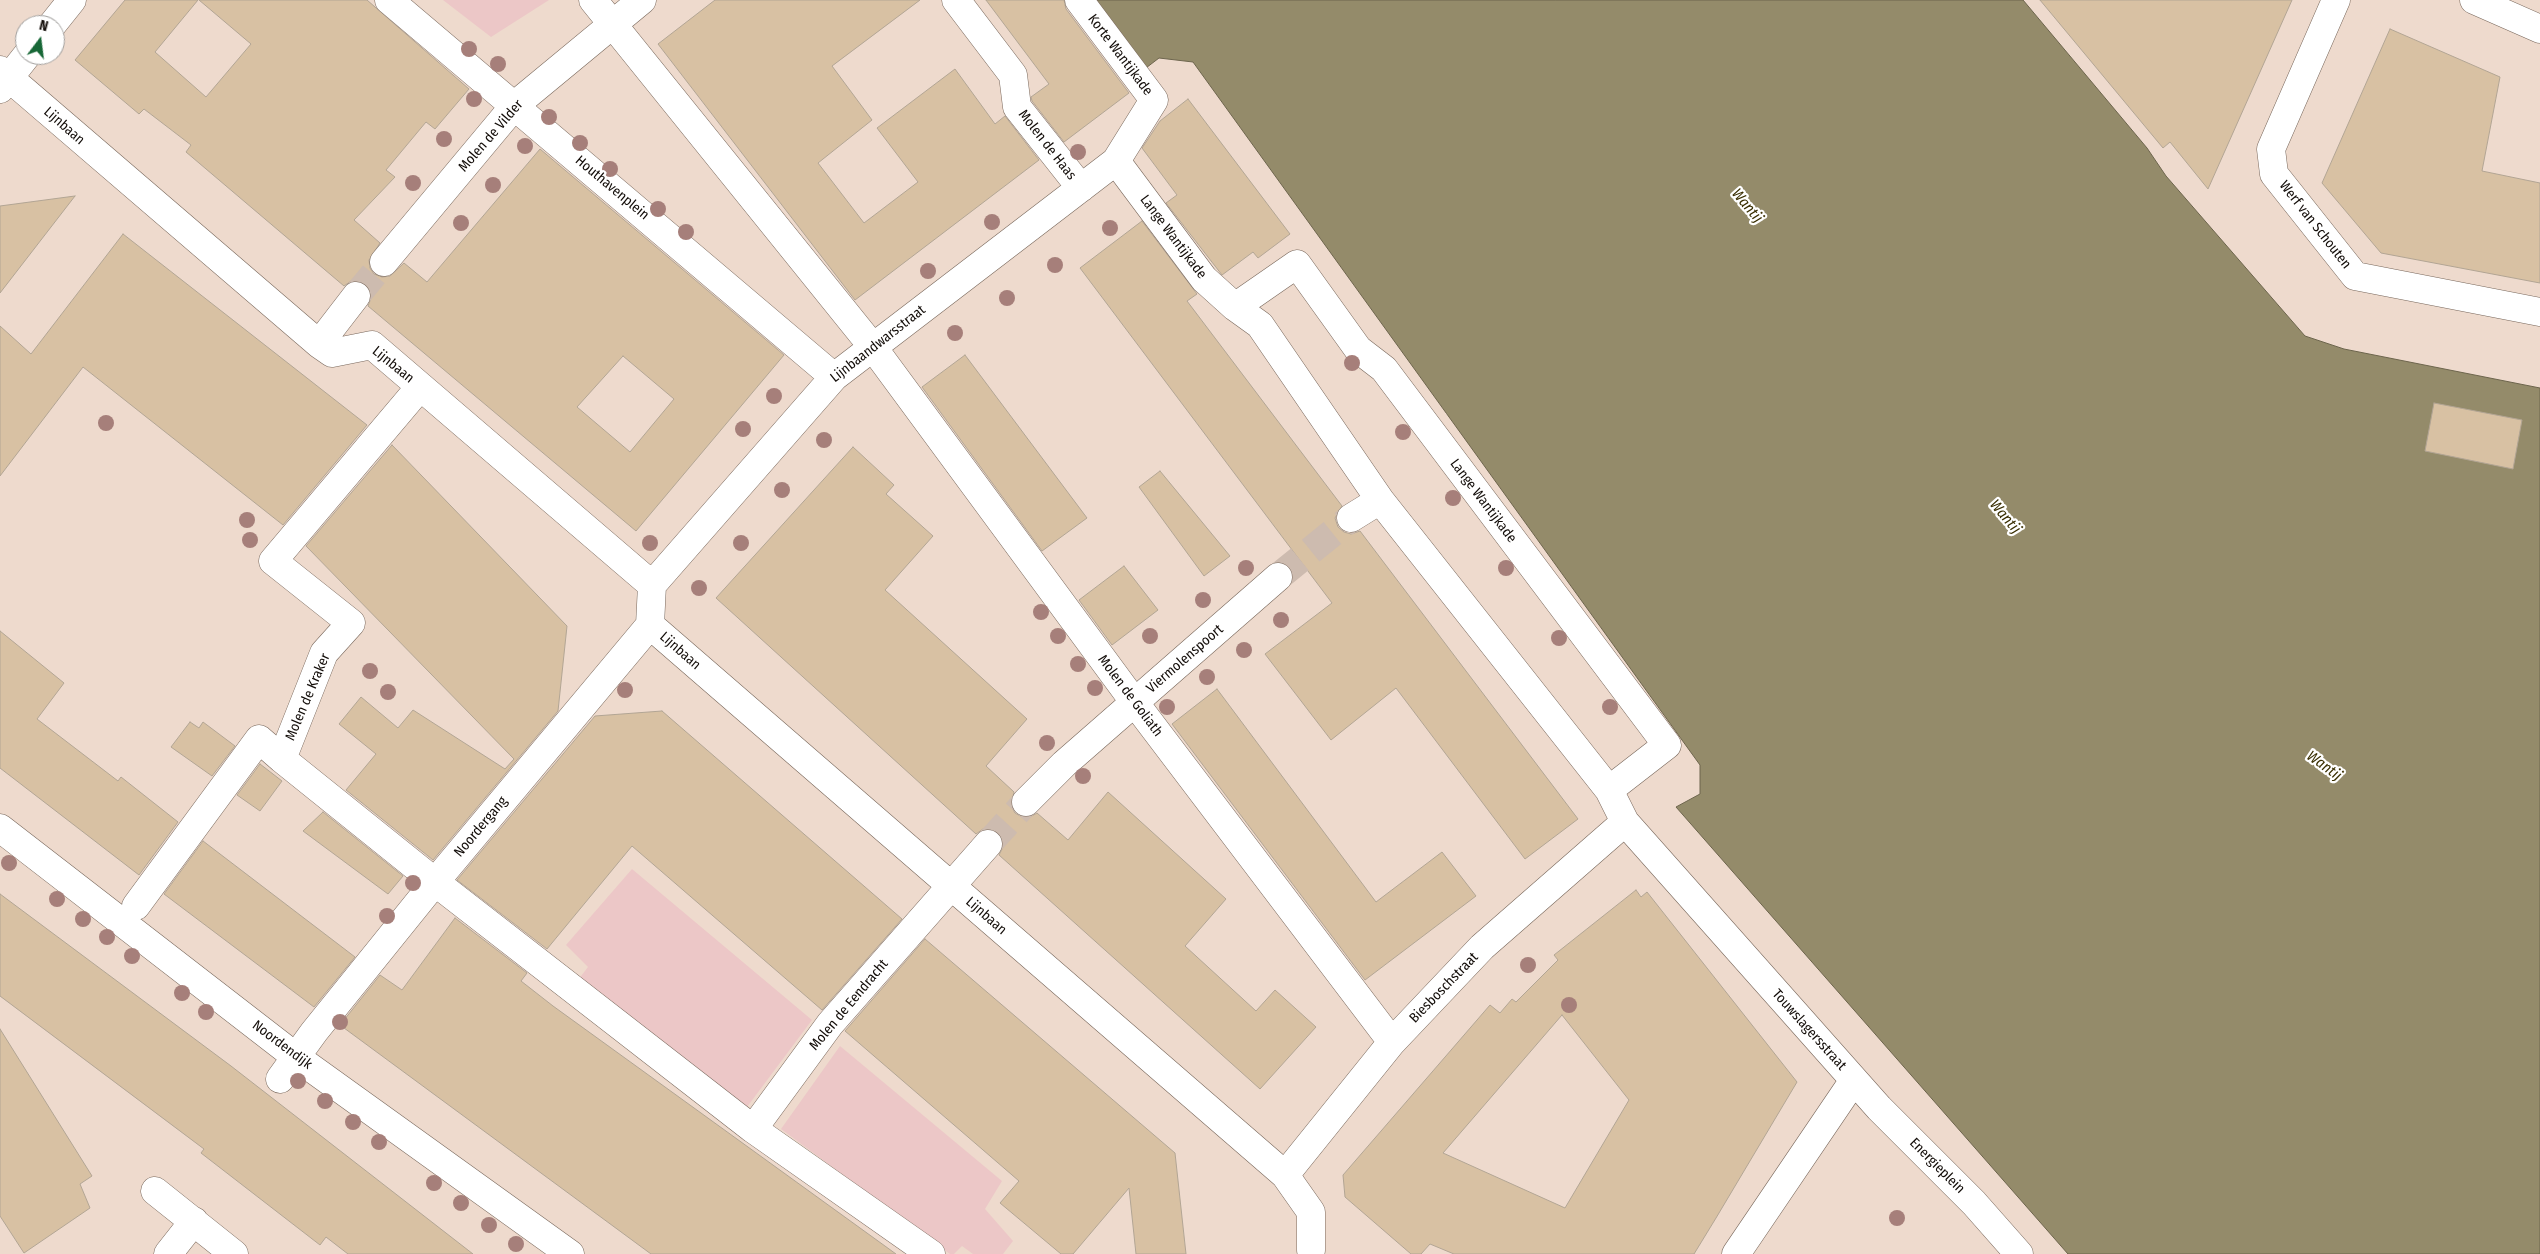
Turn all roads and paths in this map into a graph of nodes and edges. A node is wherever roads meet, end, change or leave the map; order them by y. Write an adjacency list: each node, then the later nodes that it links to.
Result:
1 (72, 0): 9 (street)
2 (389, 0): 14 (street, Houthavenplein)
3 (594, 0): 10 (street)
4 (642, 0): 10 (street, Molen de Vilder)
5 (956, 0): 16 (street, Molen de Haas)
6 (1079, 0): 15 (street, Korte Wantijkade)
7 (2336, 0): 20 (street, Werf van Schouten)
8 (2474, 0): 11 (street)
9 (60, 15)
10 (611, 23): 14 (street, Molen de Vilder); 22 (street)
11 (2540, 29)
12 (17, 65): 13 (street)
13 (3, 79): 21 (street, Lijnbaan)
14 (515, 105): 17 (street, Molen de Vilder); 23 (street, Houthavenplein)
15 (1116, 161): 16 (street, Lijnbaandwarsstraat); 19 (street, Lange Wantijkade)
16 (1081, 188): 22 (street, Lijnbaandwarsstraat)
17 (384, 262)
18 (356, 296): 21 (street)
19 (1235, 307): 25 (street, Lange Wantijkade); 32 (street, Lange Wantijkade)
20 (2540, 312)
21 (319, 344): 24 (street, Lijnbaan)
22 (872, 346): 23 (street, Lijnbaandwarsstraat); 30 (street, Molen de Goliath)
23 (834, 377): 28 (street, Lijnbaandwarsstraat)
24 (420, 387): 28 (street, Lijnbaan); 31 (street, Molen de Kraker)
25 (1380, 500): 26 (street); 32 (street, Lange Wantijkade)
26 (1351, 518)
27 (1278, 577): 30 (street, Viermolenspoort)
28 (652, 584): 29 (street, Lijnbaan)
29 (650, 625): 37 (street, Noordergang); 38 (street, Lijnbaan)
30 (1135, 703): 33 (street, Viermolenspoort); 40 (street, Molen de Goliath)
31 (282, 759): 37 (street); 39 (street)
32 (1609, 790): 34 (street, Lange Wantijkade)
33 (1026, 802)
34 (1625, 822): 40 (street, Biesboschstraat); 43 (street, Touwslagersstraat)
35 (0, 828): 41 (street, Noordendijk)
36 (988, 844): 38 (street)
37 (435, 882): 41 (street, Noordergang); 44 (street)
38 (952, 886): 44 (street, Molen de Eendracht); 45 (street, Lijnbaan)
39 (136, 906)
40 (1392, 1042): 45 (street, Biesboschstraat)
41 (296, 1057): 42 (street, Noordergang); 51 (street, Noordendijk)
42 (280, 1079)
43 (1854, 1080): 53 (street, Touwslagersstraat); 54 (street, Energieplein)
44 (753, 1129): 52 (street)
45 (1285, 1176): 48 (street, Lijnbaan)
46 (155, 1191): 47 (street)
47 (194, 1221): 49 (street); 50 (street)
48 (1312, 1253)
49 (168, 1254)
50 (234, 1254)
51 (570, 1254)
52 (931, 1254)
53 (1736, 1254)
54 (2019, 1254)

